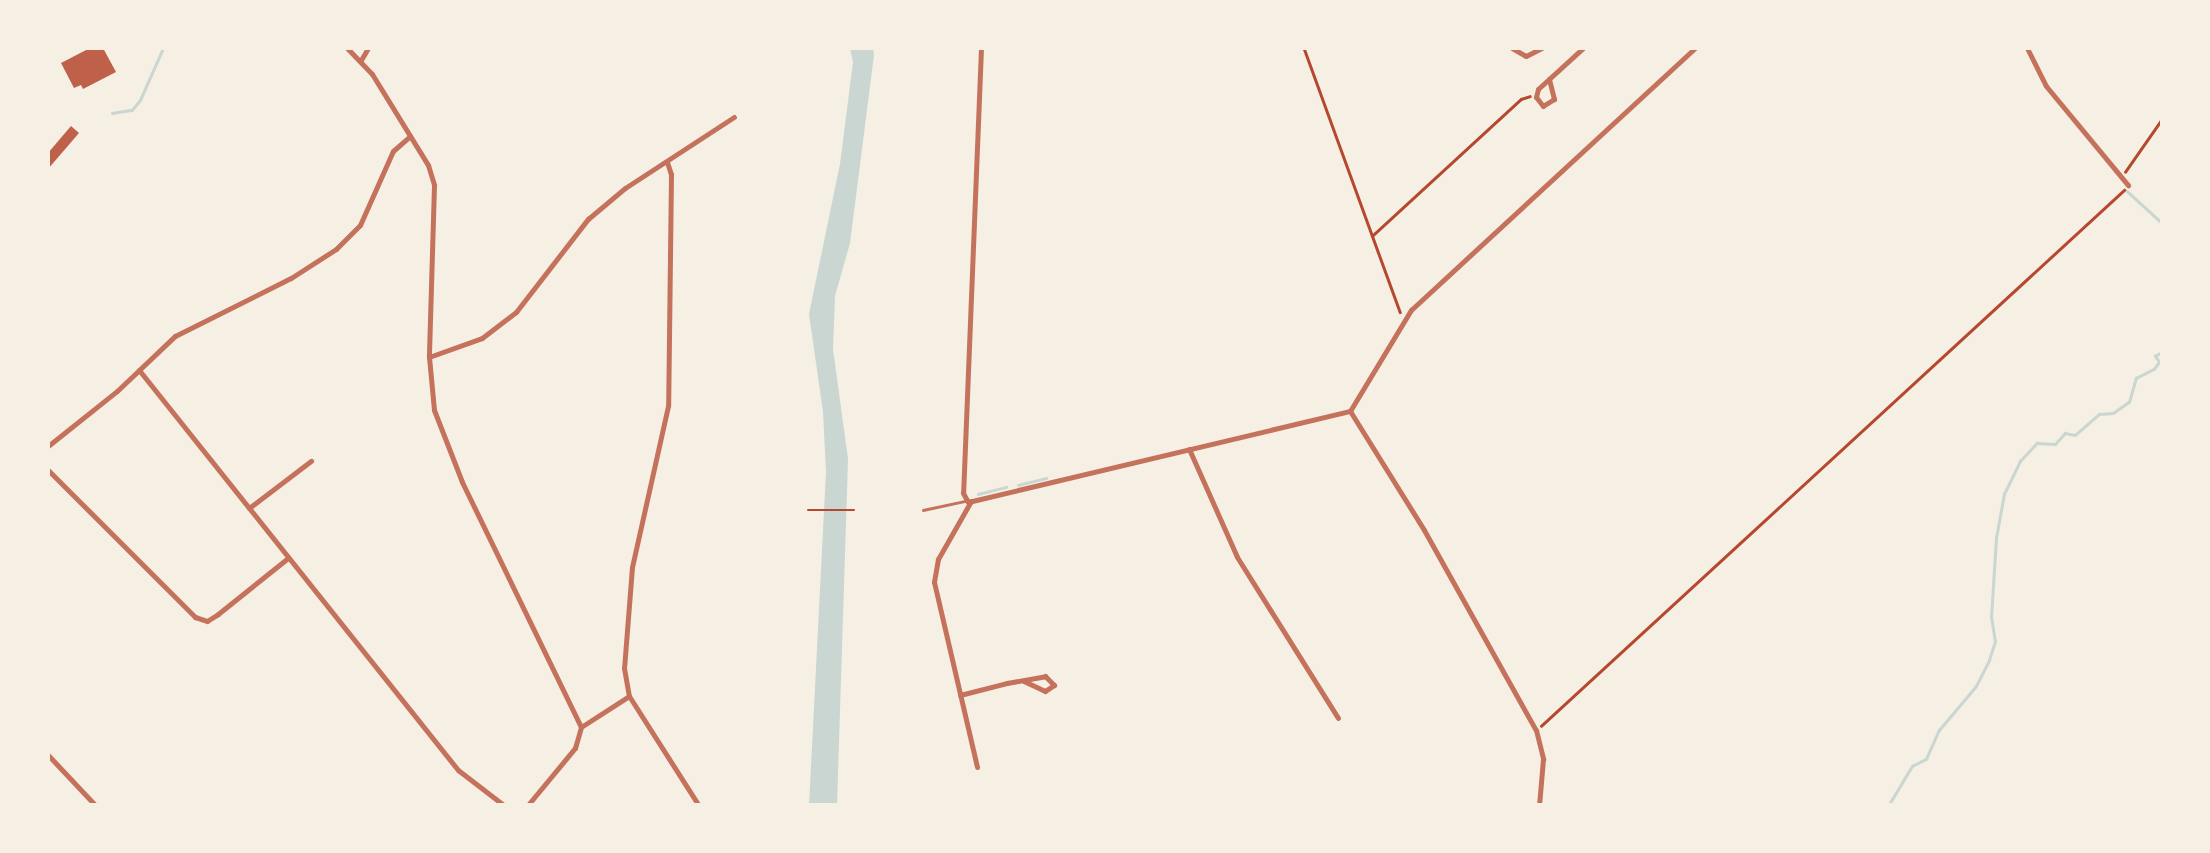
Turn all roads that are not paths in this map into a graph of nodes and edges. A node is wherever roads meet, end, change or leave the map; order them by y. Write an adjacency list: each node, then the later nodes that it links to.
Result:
1 (346, 48): 9 (street)
2 (368, 48): 9 (street)
3 (980, 48): 22 (street)
4 (1512, 48): 5 (street)
5 (1542, 48)
6 (1583, 48): 10 (street)
7 (1695, 48): 17 (street)
8 (2027, 48): 14 (street)
9 (361, 60): 12 (street)
10 (1549, 79): 10 (street)
11 (734, 117): 13 (street)
12 (409, 137): 15 (street); 16 (street)
13 (667, 162): 15 (street); 28 (street)
14 (2128, 184)
15 (429, 357): 30 (street)
16 (139, 370): 18 (street); 23 (street)
17 (1350, 411): 19 (street); 37 (street)
18 (48, 446)
19 (1189, 448): 22 (street); 29 (street)
20 (311, 461): 23 (street)
21 (48, 470): 25 (street)
22 (968, 501): 24 (lane); 27 (street)
23 (249, 508): 25 (street)
24 (923, 510)
25 (288, 558): 34 (street)
26 (1024, 681): 26 (street); 27 (street)
27 (959, 695): 32 (street)
28 (630, 696): 30 (street); 36 (street)
29 (1338, 718)
30 (581, 727): 35 (street)
31 (48, 755): 33 (street)
32 (978, 767)
33 (96, 806)
34 (505, 806)
35 (527, 806)
36 (700, 806)
37 (1539, 806)

